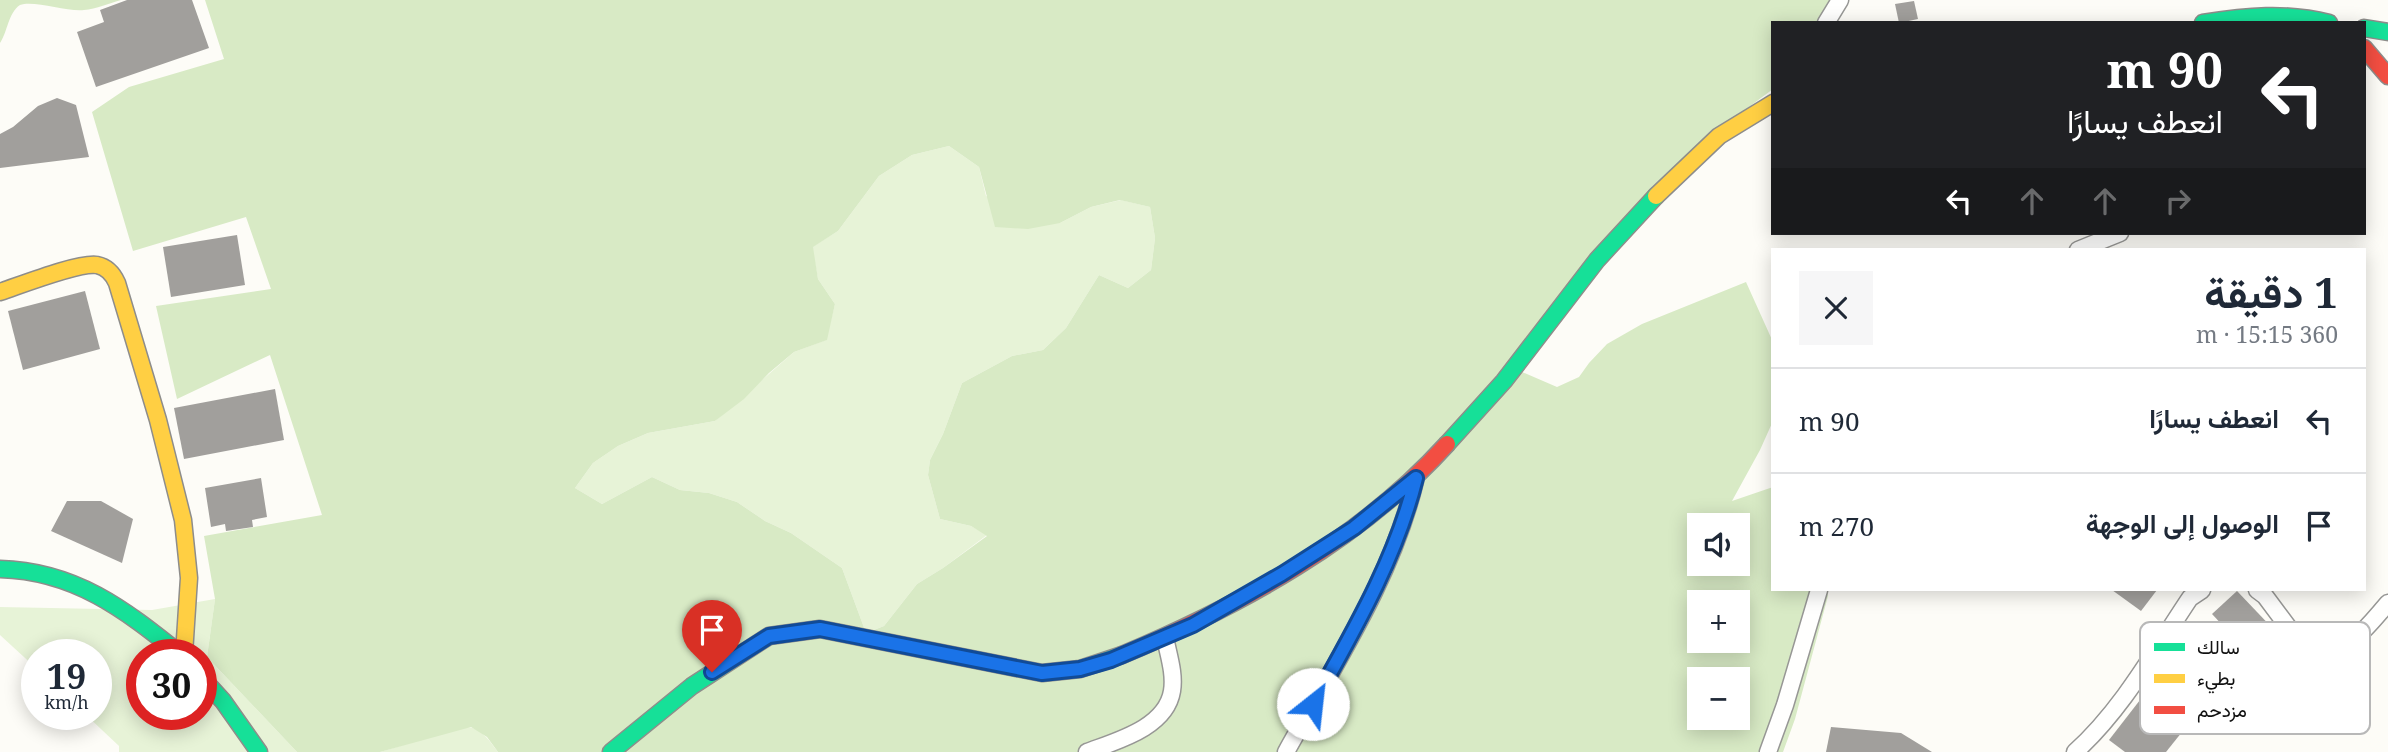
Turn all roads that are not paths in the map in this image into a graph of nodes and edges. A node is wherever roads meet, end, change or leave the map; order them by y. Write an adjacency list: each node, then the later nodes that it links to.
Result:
1 (1840, 0): 2 (street)
2 (1827, 21)
3 (2217, 21): 4 (main road)
4 (2320, 21)
5 (2366, 28): 6 (main road)
6 (2388, 32)
7 (2366, 50): 8 (main road)
8 (2388, 76)
9 (1771, 104): 13 (main road)
10 (2115, 235): 11 (street)
11 (2083, 248)
12 (0, 292): 24 (main road)
13 (1416, 478): 22 (main road); 30 (street)
14 (0, 569): 23 (main road)
15 (1819, 591): 31 (street)
16 (2200, 591): 19 (street)
17 (2258, 591): 20 (street)
18 (2388, 603): 21 (street)
19 (2174, 622)
20 (2284, 622)
21 (2370, 623)
22 (1165, 637): 28 (main road); 29 (street)
23 (162, 639)
24 (183, 639)
25 (2140, 673): 32 (street)
26 (217, 694): 27 (main road)
27 (259, 752)
28 (611, 752)
29 (1087, 752)
30 (1286, 752)
31 (1768, 752)
32 (2075, 752)

